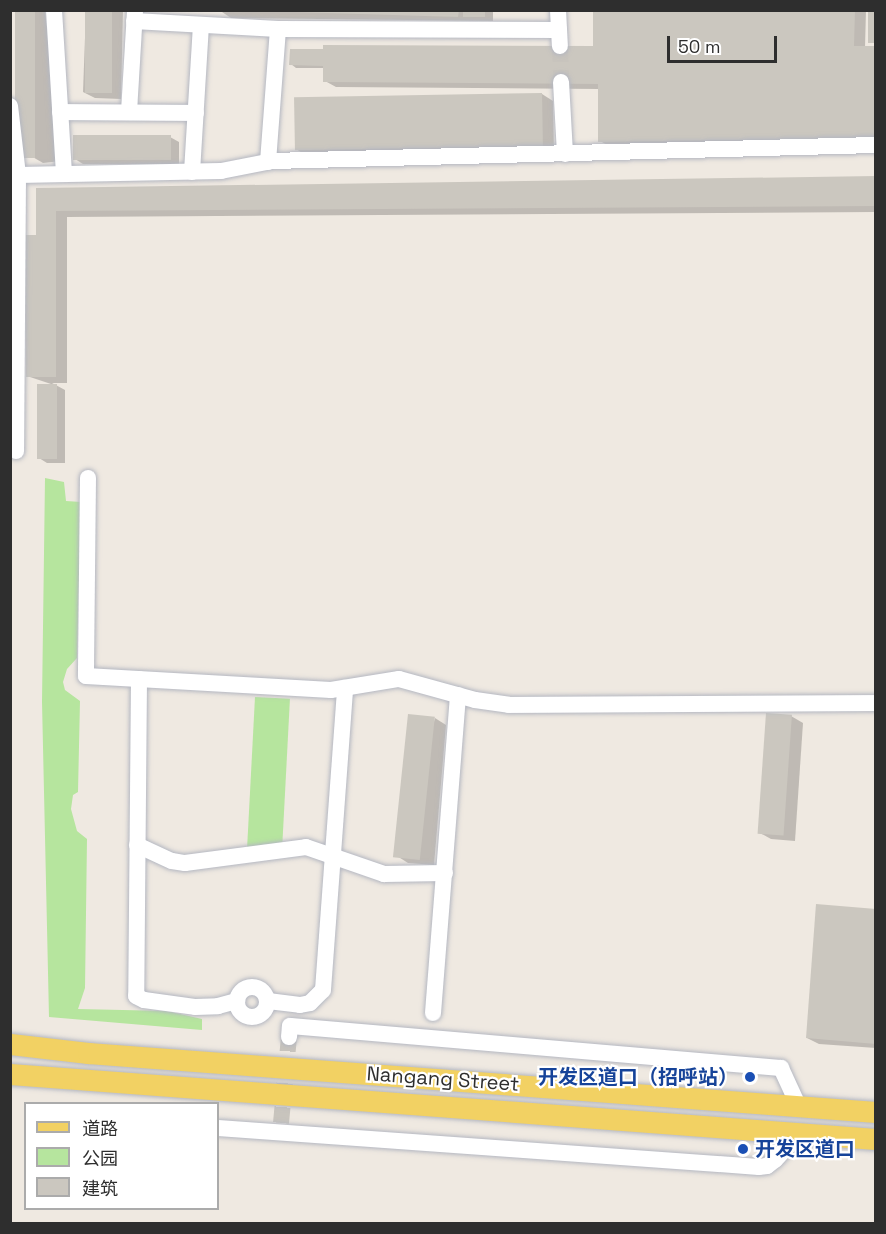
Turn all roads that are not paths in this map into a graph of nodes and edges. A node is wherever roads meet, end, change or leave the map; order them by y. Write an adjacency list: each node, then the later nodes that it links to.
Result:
1 (54, 10): 8 (street)
2 (558, 10): 5 (street)
3 (135, 16): 4 (street); 9 (street)
4 (201, 25): 5 (street); 10 (street)
5 (278, 28): 13 (street)
6 (561, 82): 12 (street)
7 (10, 106): 16 (street)
8 (60, 112): 9 (street); 15 (street)
9 (129, 112): 10 (street)
10 (196, 112): 14 (street)
11 (876, 145): 12 (street)
12 (565, 154): 13 (street)
13 (268, 162): 14 (street)
14 (192, 172): 15 (street)
15 (64, 174): 16 (street)
16 (18, 175): 17 (street)
17 (16, 451)
18 (88, 478): 19 (street)
19 (139, 679): 20 (street); 23 (street)
20 (345, 688): 21 (street); 24 (street)
21 (458, 694): 22 (street); 25 (street)
22 (876, 703)
23 (137, 845): 24 (street); 24 (street)
24 (333, 855): 25 (street)
25 (445, 873): 26 (street)
26 (433, 1013)
27 (289, 1037): 30 (street)
28 (10, 1044): 30 (main road, Nangang Street)
29 (10, 1074): 33 (main road, Nangang Street)
30 (798, 1105): 31 (main road, Nangang Street)
31 (876, 1112)
32 (219, 1128): 33 (street)
33 (798, 1135): 34 (main road, Nangang Street)
34 (876, 1139)

